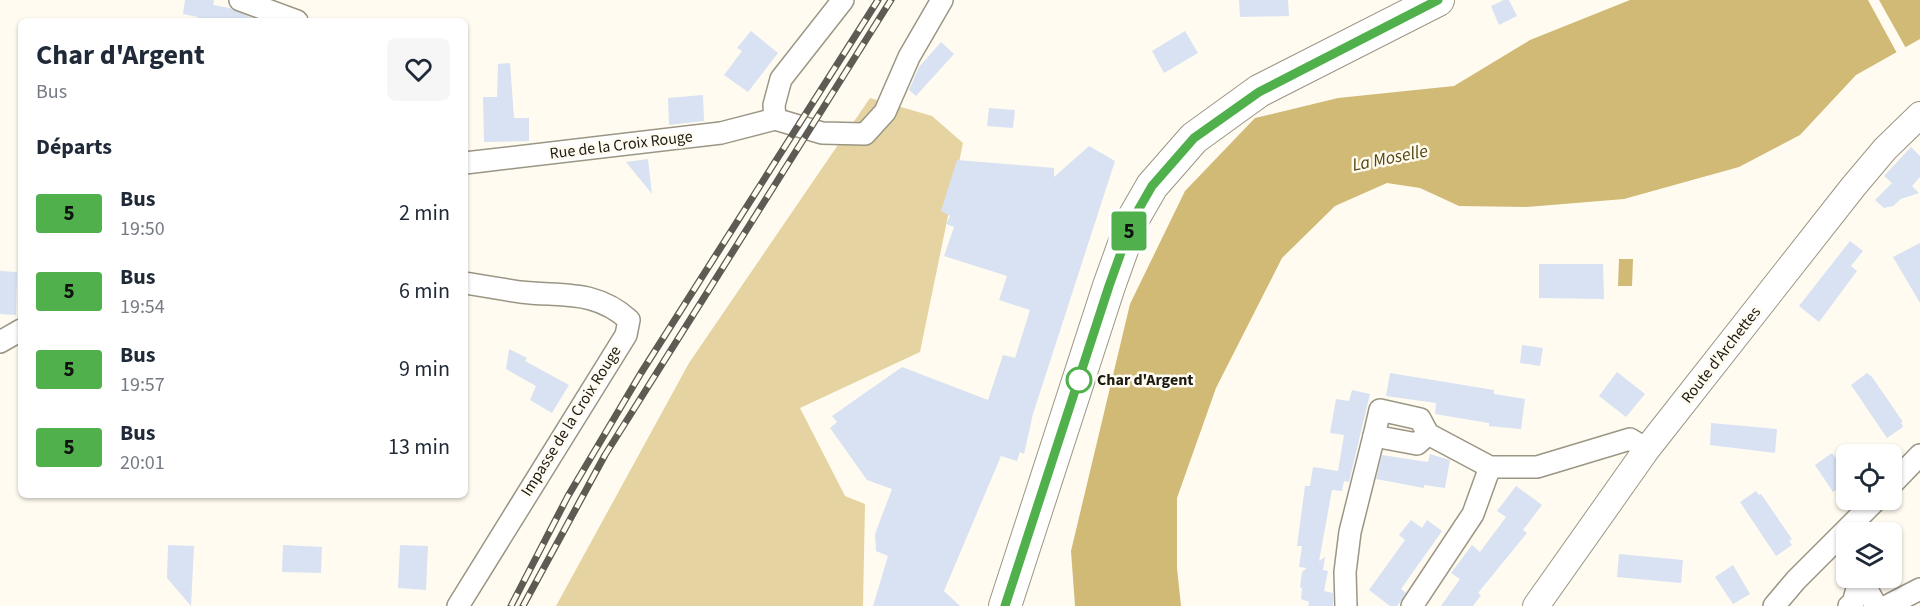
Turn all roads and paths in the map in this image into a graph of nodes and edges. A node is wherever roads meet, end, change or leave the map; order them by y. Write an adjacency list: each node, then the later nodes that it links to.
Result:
1 (240, 0): 5 (street)
2 (843, 0): 7 (street)
3 (942, 0): 7 (street)
4 (1438, 0): 24 (main road)
5 (289, 18)
6 (1920, 115): 12 (street, Route d'Archettes)
7 (775, 119): 8 (street, Rue de la Croix Rouge)
8 (468, 163)
9 (468, 283): 23 (street, Impasse de la Croix Rouge)
10 (18, 332): 11 (street)
11 (0, 342)
12 (1647, 449): 14 (street); 27 (street, Route d'Archettes)
13 (1920, 455): 15 (street)
14 (1490, 468): 25 (street); 26 (street)
15 (1902, 474)
16 (1868, 510): 17 (street)
17 (1859, 522)
18 (1836, 551): 22 (street)
19 (1857, 588): 28 (street)
20 (1865, 588): 29 (street)
21 (1920, 589): 30 (street)
22 (1783, 603)
23 (458, 606)
24 (1005, 606)
25 (1346, 606)
26 (1412, 606)
27 (1536, 606)
28 (1849, 606)
29 (1875, 606)
30 (1887, 606)

